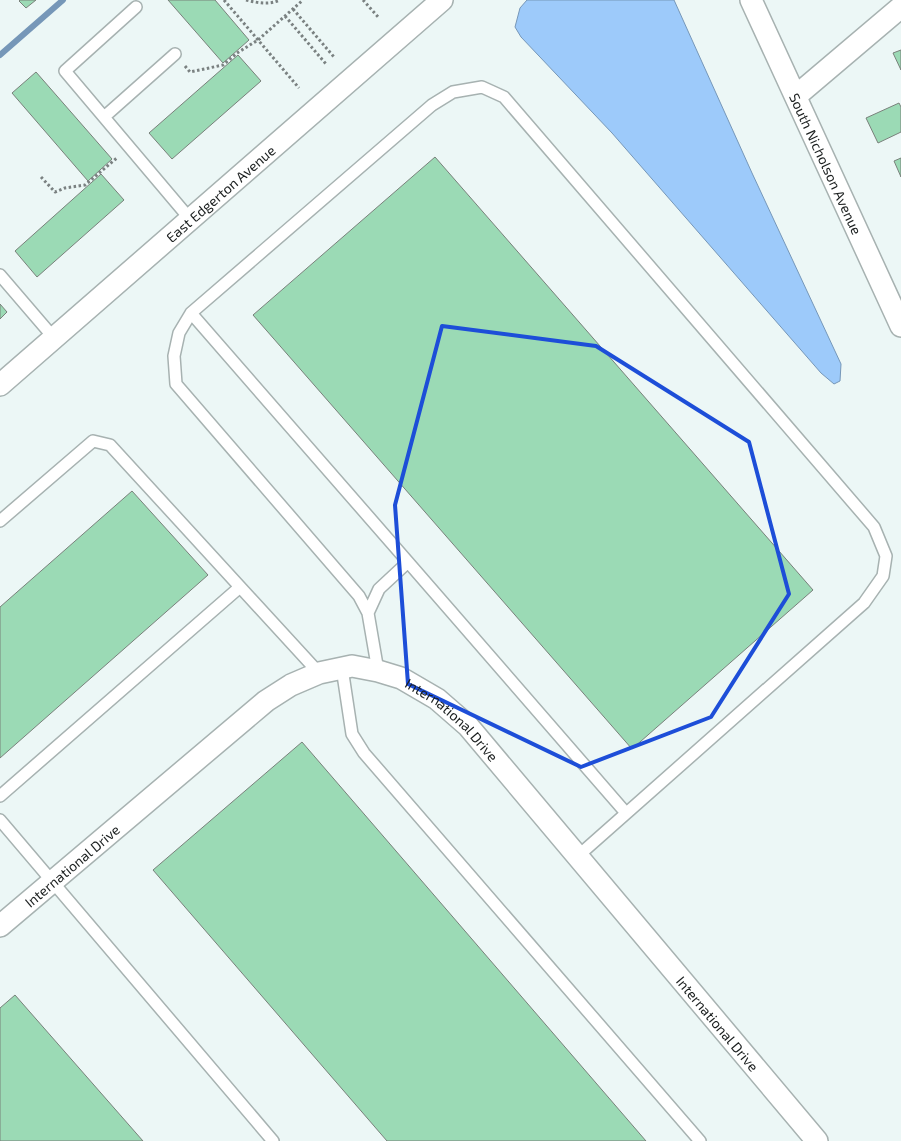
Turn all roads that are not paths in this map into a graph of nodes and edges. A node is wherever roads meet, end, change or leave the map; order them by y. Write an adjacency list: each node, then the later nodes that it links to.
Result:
1 (442, 0): 8 (street, East Edgerton Avenue)
2 (751, 0): 6 (street, South Nicholson Avenue)
3 (136, 7): 7 (lane)
4 (901, 7): 6 (street)
5 (175, 54): 7 (lane)
6 (796, 96): 11 (street, South Nicholson Avenue)
7 (104, 117): 8 (lane)
8 (190, 219): 12 (street, East Edgerton Avenue)
9 (0, 276): 12 (lane)
10 (191, 313): 15 (lane); 17 (lane); 22 (lane)
11 (901, 326)
12 (54, 338): 13 (street, East Edgerton Avenue)
13 (0, 385)
14 (0, 521): 16 (lane)
15 (408, 562): 17 (lane); 22 (lane)
16 (240, 587): 20 (lane); 21 (lane)
17 (368, 613): 19 (lane)
18 (342, 668): 19 (street, International Drive); 20 (street, International Drive); 28 (lane)
19 (378, 671): 24 (street, International Drive)
20 (318, 673): 25 (street, International Drive)
21 (0, 796)
22 (626, 813): 24 (lane)
23 (0, 820): 25 (lane)
24 (578, 856): 29 (street, International Drive)
25 (52, 881): 26 (street, International Drive); 27 (lane)
26 (0, 926)
27 (273, 1141)
28 (700, 1141)
29 (818, 1141)

